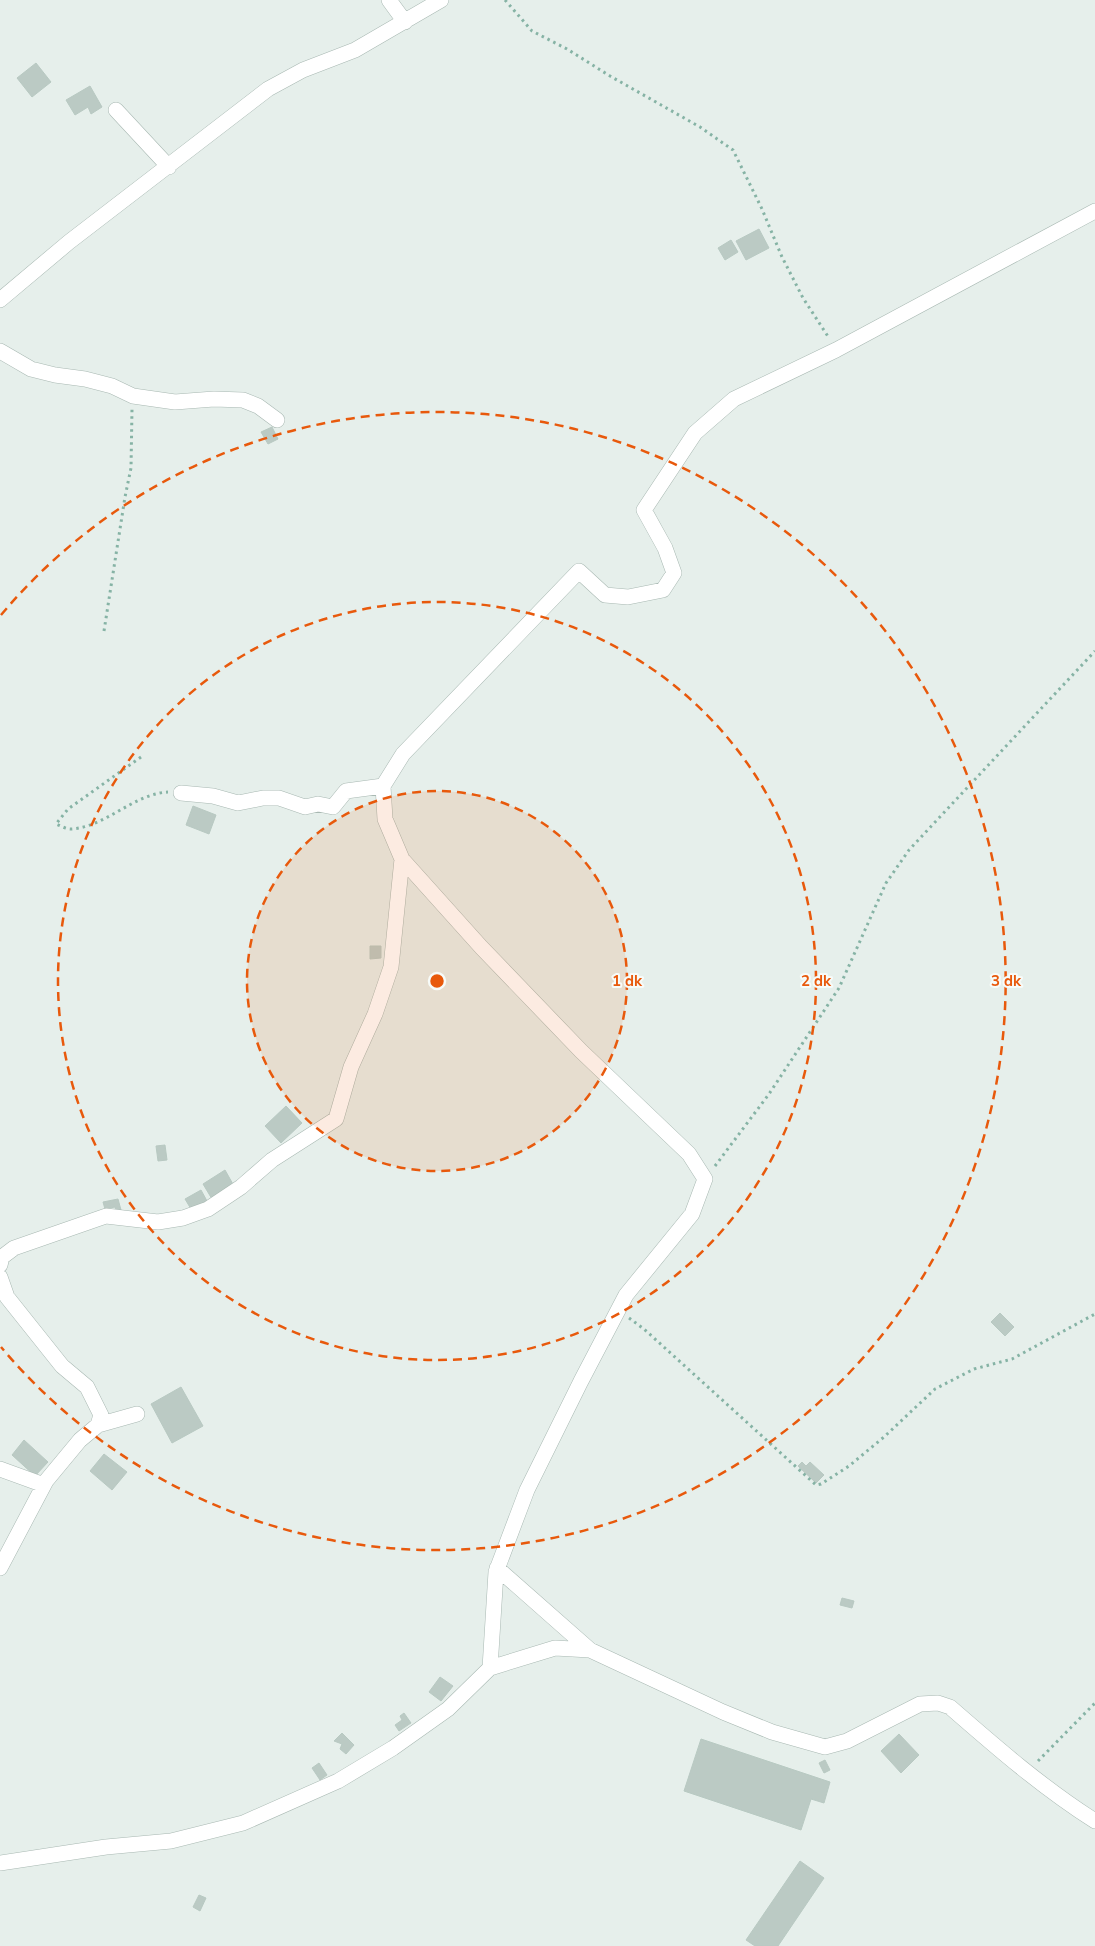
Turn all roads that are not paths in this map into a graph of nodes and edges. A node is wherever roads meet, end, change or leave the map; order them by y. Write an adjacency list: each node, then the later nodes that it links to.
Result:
1 (389, 0): 3 (street)
2 (441, 0): 3 (street)
3 (405, 22): 5 (street)
4 (116, 110): 5 (street)
5 (169, 167): 7 (street)
6 (1095, 211): 10 (street)
7 (0, 300)
8 (0, 351): 9 (street)
9 (277, 420)
10 (383, 786): 11 (street); 12 (street)
11 (181, 793)
12 (402, 859): 13 (street); 20 (street)
13 (0, 1266)
14 (0, 1277): 16 (street)
15 (138, 1414): 16 (street)
16 (98, 1425): 18 (street)
17 (0, 1469): 18 (street)
18 (44, 1485): 19 (street)
19 (0, 1568)
20 (497, 1568): 21 (street); 22 (street)
21 (590, 1650): 22 (street); 23 (street)
22 (490, 1668): 24 (street)
23 (1095, 1821)
24 (0, 1863)

